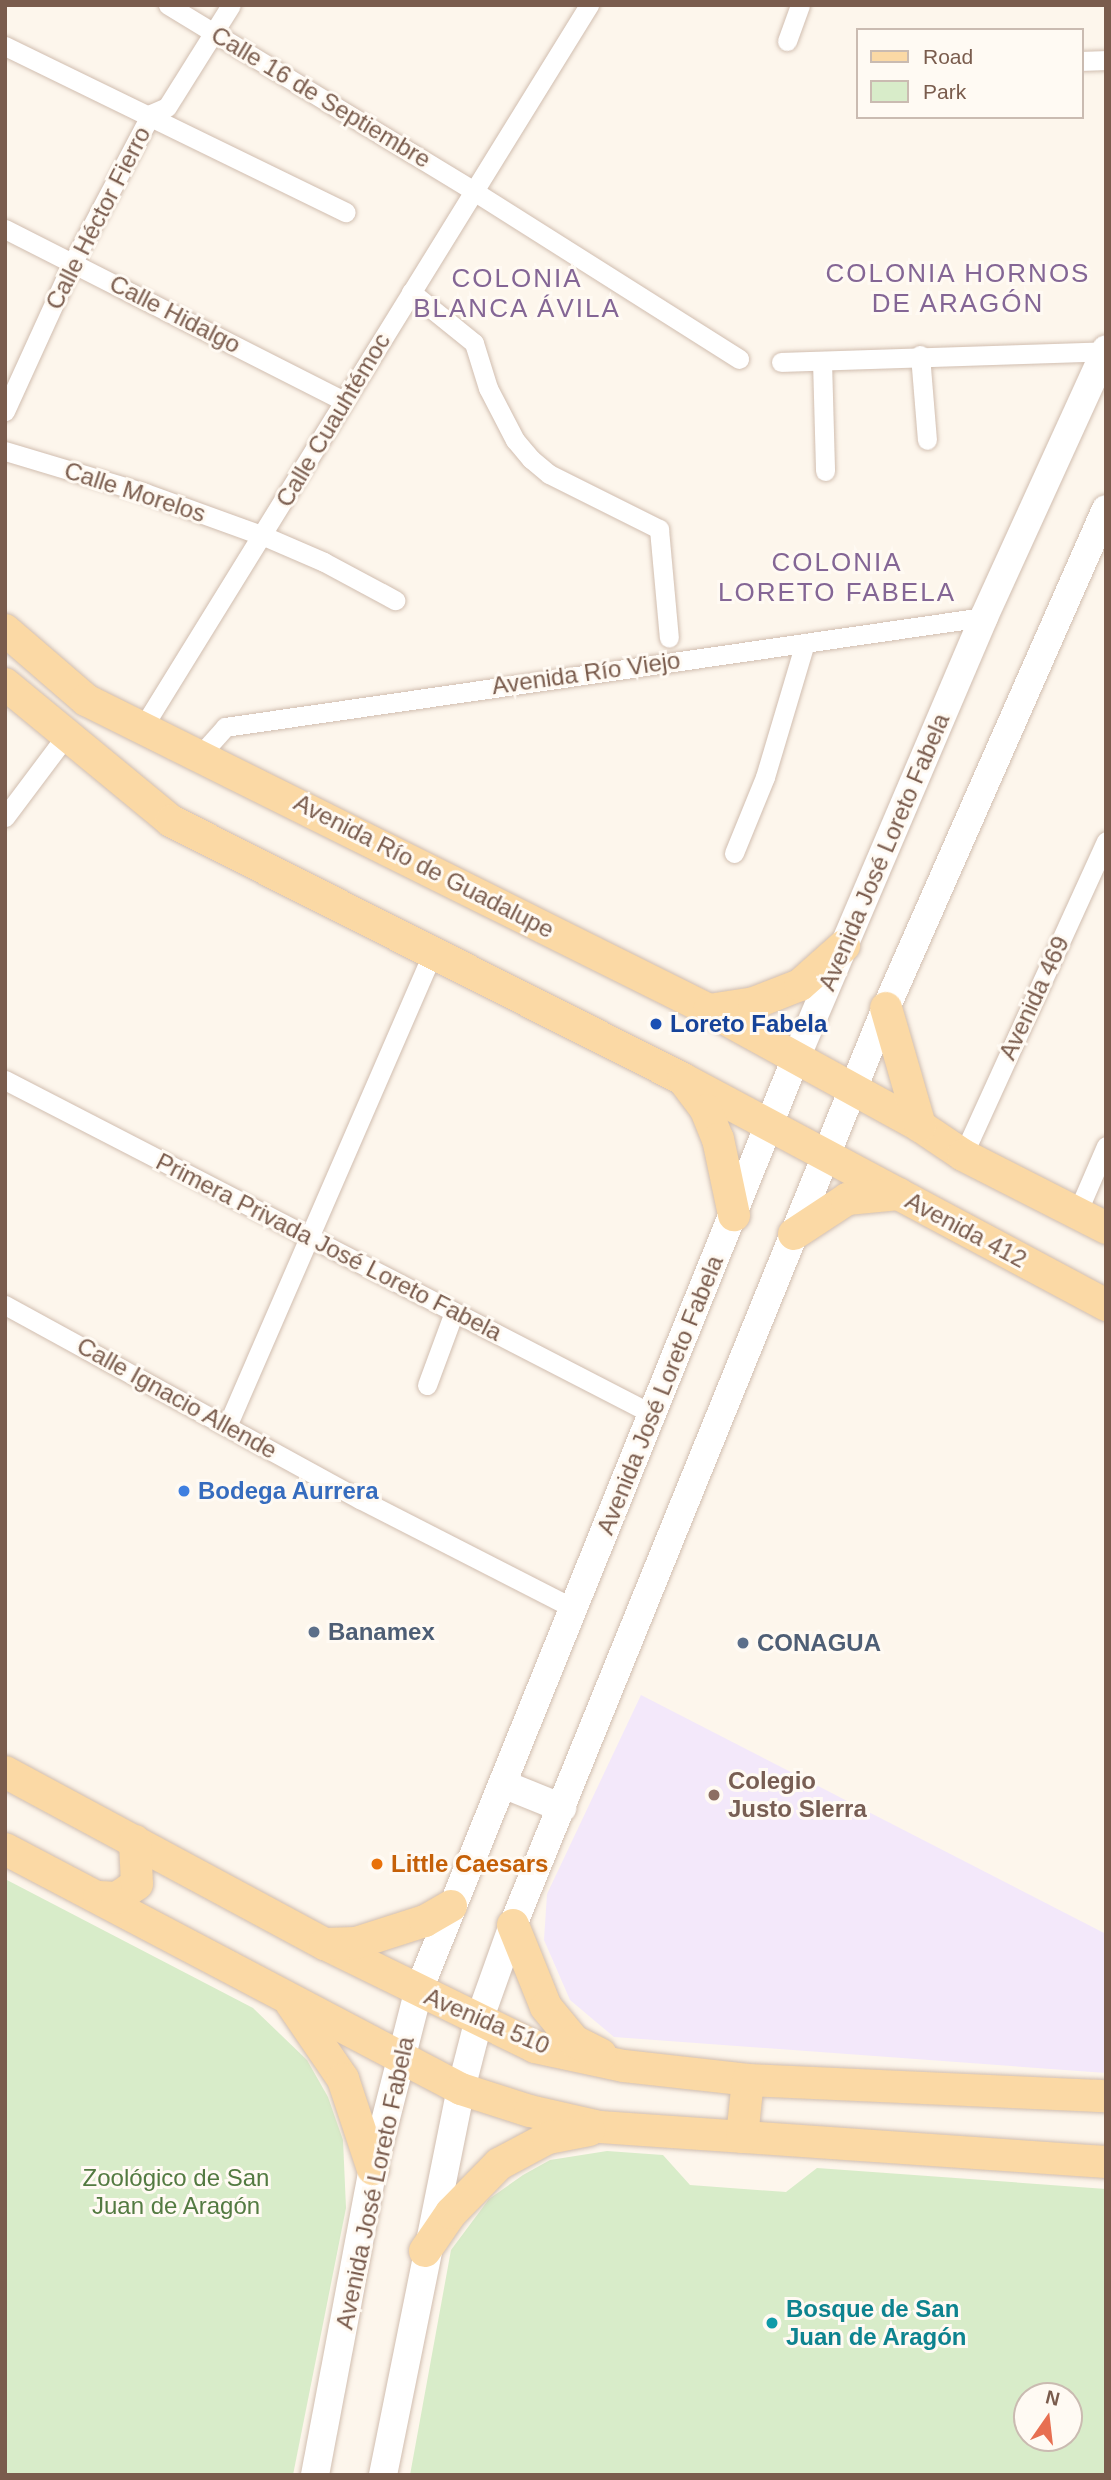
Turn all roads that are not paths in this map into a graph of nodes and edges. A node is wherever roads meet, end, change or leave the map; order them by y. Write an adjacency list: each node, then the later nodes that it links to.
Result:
1 (168, 5): 5 (street, Calle 16 de Septiembre)
2 (231, 5): 5 (street, Calle Héctor Fierro)
3 (589, 5): 11 (street, Calle Cuauhtémoc)
4 (800, 5): 6 (street)
5 (215, 33): 10 (street, Calle Héctor Fierro); 11 (street, Calle 16 de Septiembre)
6 (787, 41)
7 (5, 46): 10 (street)
8 (1106, 60): 9 (street)
9 (1083, 61)
10 (151, 114): 12 (street); 14 (street, Calle Héctor Fierro)
11 (472, 190): 15 (street, Calle Cuauhtémoc); 18 (street, Calle 16 de Septiembre)
12 (346, 212)
13 (5, 229): 14 (street, Calle Hidalgo)
14 (73, 262): 21 (street, Calle Hidalgo); 22 (street, Calle Héctor Fierro)
15 (411, 292): 21 (street, Calle Cuauhtémoc); 32 (street)
16 (1105, 350): 17 (street); 30 (main road, Avenida José Loreto Fabela)
17 (920, 355): 19 (street); 23 (street)
18 (739, 359)
19 (822, 361): 20 (street); 25 (street)
20 (781, 362)
21 (344, 401): 27 (street, Calle Cuauhtémoc)
22 (5, 411)
23 (927, 440)
24 (5, 451): 27 (street, Calle Morelos)
25 (825, 471)
26 (1106, 509): 28 (main road)
27 (264, 536): 29 (street, Calle Morelos); 35 (street, Calle Cuauhtémoc)
28 (1097, 549): 43 (main road)
29 (395, 600)
30 (984, 617): 33 (street, Avenida Río Viejo); 41 (main road, Avenida José Loreto Fabela)
31 (5, 629): 35 (main road, Avenida Río de Guadalupe)
32 (669, 638)
33 (805, 643): 37 (street, Avenida Río Viejo); 40 (street)
34 (5, 684): 36 (main road)
35 (143, 727): 37 (main road, Avenida Río de Guadalupe)
36 (65, 737): 38 (street); 42 (main road)
37 (201, 754): 44 (main road, Avenida Río de Guadalupe)
38 (5, 817)
39 (1106, 841): 53 (street, Avenida 469)
40 (734, 853)
41 (844, 946): 44 (main road); 45 (main road, Avenida José Loreto Fabela)
42 (433, 952): 46 (main road); 59 (street)
43 (886, 1008): 48 (main road); 50 (main road)
44 (709, 1010): 45 (main road, Avenida Río de Guadalupe)
45 (796, 1058): 48 (main road, Avenida Río de Guadalupe); 49 (main road, Avenida José Loreto Fabela)
46 (683, 1079): 49 (main road); 56 (main road)
47 (5, 1080): 59 (street, Primera Privada José Loreto Fabela)
48 (854, 1090): 50 (main road); 52 (main road)
49 (769, 1126): 52 (main road); 56 (main road, Avenida José Loreto Fabela)
50 (920, 1126): 53 (main road)
51 (1106, 1146): 55 (street)
52 (827, 1155): 54 (main road, Avenida 412); 58 (main road)
53 (963, 1155): 55 (main road)
54 (899, 1194): 58 (main road); 61 (main road, Avenida 412)
55 (1077, 1213): 57 (main road)
56 (734, 1215): 64 (main road, Avenida José Loreto Fabela)
57 (1106, 1228)
58 (794, 1234): 69 (main road)
59 (313, 1237): 62 (street, Primera Privada José Loreto Fabela); 65 (street)
60 (5, 1305): 65 (street, Calle Ignacio Allende)
61 (1106, 1305)
62 (454, 1312): 63 (street); 64 (street, Primera Privada José Loreto Fabela)
63 (427, 1385)
64 (652, 1413): 66 (main road, Avenida José Loreto Fabela)
65 (228, 1424): 66 (street, Calle Ignacio Allende)
66 (573, 1608): 68 (main road, Avenida José Loreto Fabela)
67 (5, 1772): 70 (main road, Avenida 510)
68 (503, 1784): 69 (main road); 73 (main road, Avenida José Loreto Fabela)
69 (562, 1808): 74 (main road)
70 (135, 1841): 72 (main road); 75 (main road, Avenida 510)
71 (5, 1849): 72 (main road)
72 (99, 1897): 77 (main road)
73 (451, 1906): 75 (main road); 76 (main road, Avenida José Loreto Fabela)
74 (513, 1925): 78 (main road); 80 (main road)
75 (325, 1944): 76 (main road, Avenida 510)
76 (418, 1992): 78 (main road, Avenida 510); 79 (main road, Avenida José Loreto Fabela)
77 (286, 1996): 79 (main road); 87 (main road)
78 (478, 2023): 80 (main road, Avenida 510); 82 (main road)
79 (399, 2056): 82 (main road); 87 (main road, Avenida José Loreto Fabela)
80 (624, 2066): 81 (main road, Avenida 510)
81 (748, 2080): 83 (main road, Avenida 510); 85 (main road)
82 (461, 2090): 84 (main road); 88 (main road)
83 (1106, 2096)
84 (600, 2127): 85 (main road); 88 (main road)
85 (742, 2137): 86 (main road)
86 (1106, 2162)
87 (373, 2169): 89 (main road, Avenida José Loreto Fabela)
88 (425, 2252): 90 (main road)
89 (315, 2475)
90 (383, 2475)

